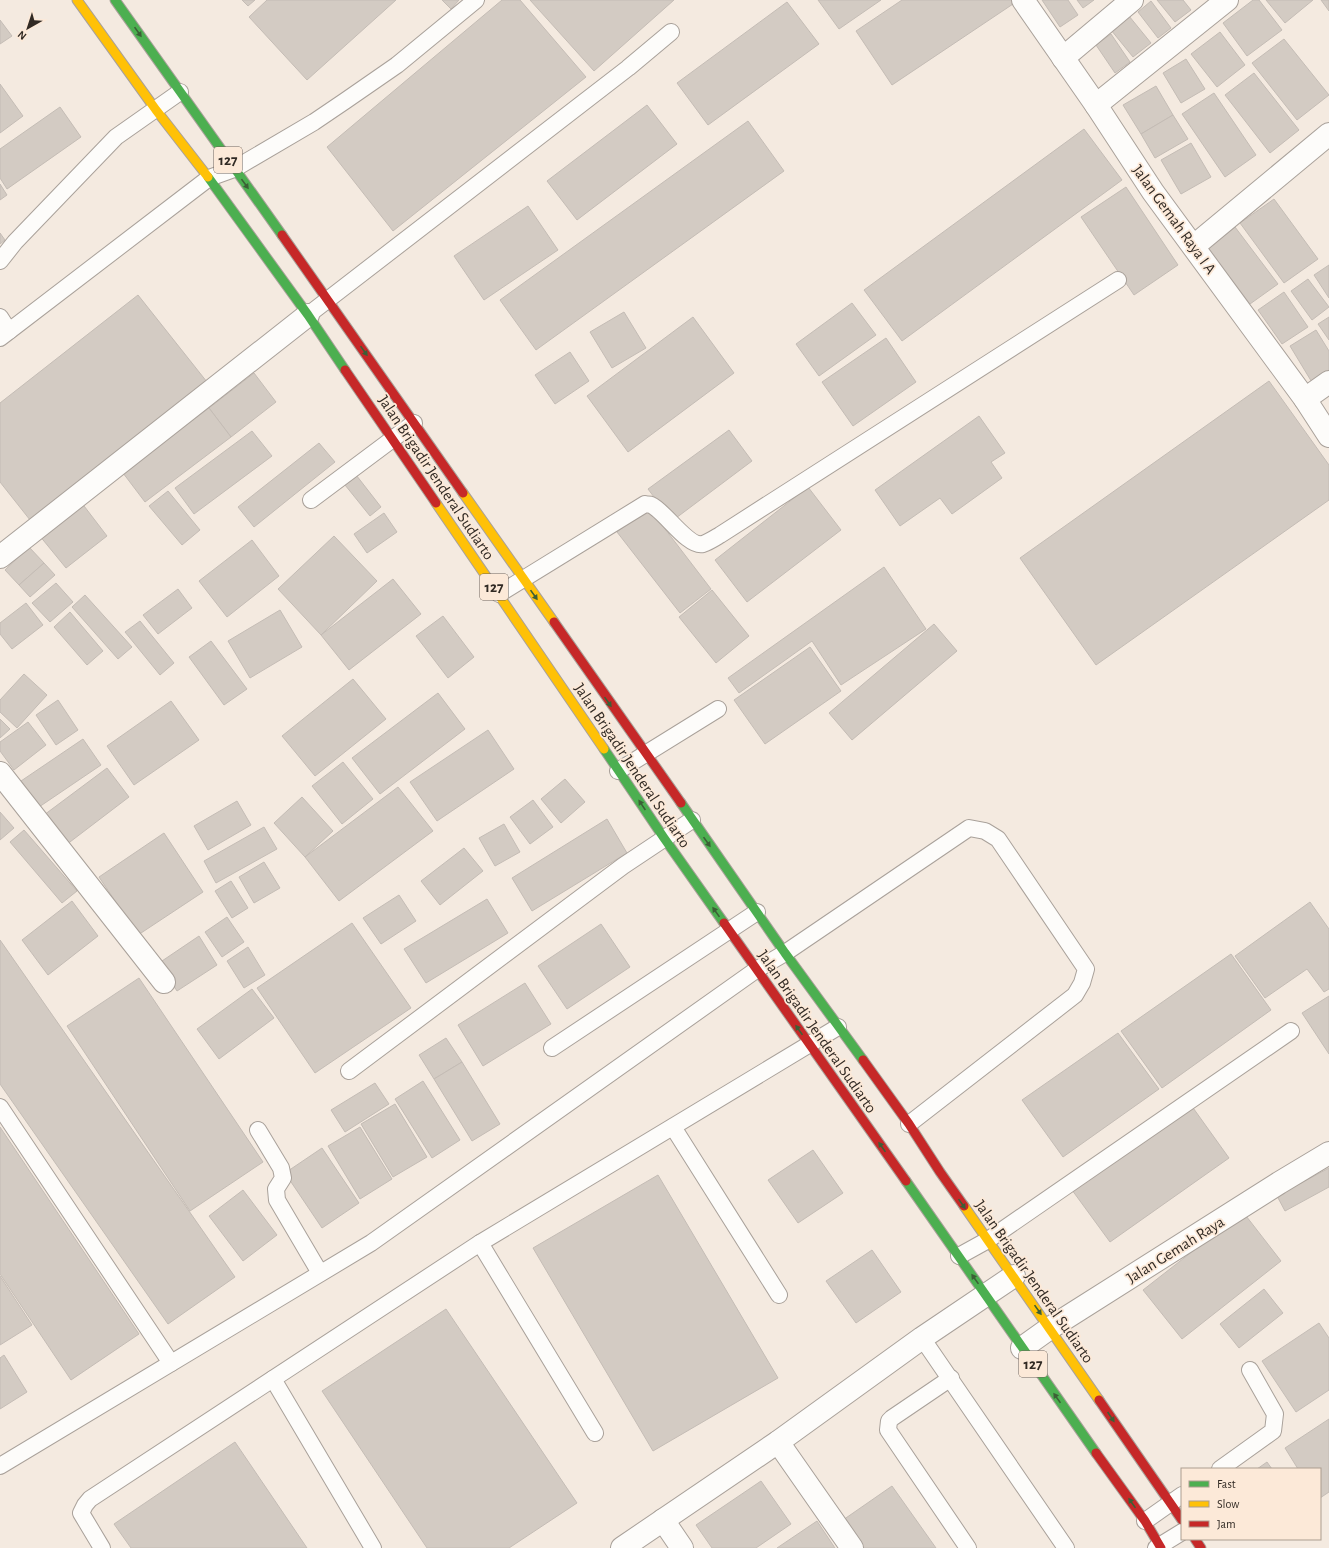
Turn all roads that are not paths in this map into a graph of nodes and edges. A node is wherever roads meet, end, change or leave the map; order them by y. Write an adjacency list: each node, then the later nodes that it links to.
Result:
1 (77, 0): 11 (main road, Jalan Brigadir Jenderal Sudiarto / 127)
2 (116, 0): 9 (main road, Jalan Brigadir Jenderal Sudiarto / 127, one-way to 9)
3 (476, 0): 13 (lane)
4 (1023, 0): 8 (street, Jalan Gemah Raya I A)
5 (1132, 0): 8 (street)
6 (1227, 0): 10 (street)
7 (671, 32): 18 (lane)
8 (1063, 58): 10 (street, Jalan Gemah Raya I A)
9 (180, 92): 11 (lane); 13 (main road, Jalan Brigadir Jenderal Sudiarto / 127)
10 (1096, 105): 15 (street, Jalan Gemah Raya I A)
11 (156, 110): 14 (main road, Jalan Brigadir Jenderal Sudiarto / 127); 16 (lane)
12 (1329, 134): 15 (street)
13 (234, 169): 14 (lane); 18 (main road, Jalan Brigadir Jenderal Sudiarto / 127, one-way to 18)
14 (209, 178): 19 (main road, Jalan Brigadir Jenderal Sudiarto / 127); 21 (lane)
15 (1194, 246): 23 (street, Jalan Gemah Raya I A)
16 (0, 261)
17 (1118, 280): 29 (lane)
18 (328, 299): 19 (lane); 24 (main road, Jalan Brigadir Jenderal Sudiarto / 127, one-way to 24)
19 (308, 315): 26 (main road, Jalan Brigadir Jenderal Sudiarto / 127); 28 (street)
20 (0, 317): 21 (lane)
21 (5, 335)
22 (1329, 382): 23 (street)
23 (1305, 399): 25 (street, Jalan Gemah Raya I A)
24 (414, 423): 26 (lane); 29 (main road, Jalan Brigadir Jenderal Sudiarto / 127)
25 (1329, 436)
26 (393, 439): 27 (lane); 30 (main road, Jalan Brigadir Jenderal Sudiarto / 127)
27 (311, 500)
28 (0, 557)
29 (523, 580): 30 (lane); 32 (main road, Jalan Brigadir Jenderal Sudiarto / 127, one-way to 32)
30 (499, 594): 33 (main road, Jalan Brigadir Jenderal Sudiarto / 127)
31 (718, 709): 32 (lane)
32 (645, 754): 33 (lane); 35 (main road, Jalan Brigadir Jenderal Sudiarto / 127)
33 (618, 770): 36 (main road, Jalan Brigadir Jenderal Sudiarto / 127, one-way to 33)
34 (0, 773): 41 (street)
35 (692, 820): 36 (lane); 37 (main road, Jalan Brigadir Jenderal Sudiarto / 127, one-way to 37)
36 (664, 838): 38 (main road, Jalan Brigadir Jenderal Sudiarto / 127, one-way to 36); 46 (lane)
37 (757, 912): 38 (lane); 39 (main road, Jalan Brigadir Jenderal Sudiarto / 127)
38 (729, 931): 40 (main road, Jalan Brigadir Jenderal Sudiarto / 127); 45 (lane)
39 (785, 953): 40 (lane); 42 (main road, Jalan Brigadir Jenderal Sudiarto / 127); 48 (lane)
40 (756, 970): 44 (main road, Jalan Brigadir Jenderal Sudiarto / 127, one-way to 40); 55 (lane)
41 (164, 982)
42 (838, 1027): 44 (lane); 48 (main road, Jalan Brigadir Jenderal Sudiarto / 127)
43 (1292, 1031): 52 (lane)
44 (809, 1045): 49 (lane); 54 (main road, Jalan Brigadir Jenderal Sudiarto / 127, one-way to 44)
45 (552, 1048)
46 (349, 1071)
47 (0, 1107): 62 (lane)
48 (909, 1124): 52 (main road, Jalan Brigadir Jenderal Sudiarto / 127, one-way to 52)
49 (673, 1127): 53 (lane); 57 (lane)
50 (258, 1130): 55 (lane)
51 (1329, 1153): 59 (street, Jalan Gemah Raya)
52 (988, 1240): 54 (lane); 56 (main road, Jalan Brigadir Jenderal Sudiarto / 127)
53 (480, 1243): 65 (lane); 66 (lane)
54 (959, 1256): 58 (main road, Jalan Brigadir Jenderal Sudiarto / 127, one-way to 54)
55 (320, 1274): 62 (lane)
56 (1014, 1276): 58 (street); 59 (main road, Jalan Brigadir Jenderal Sudiarto / 127, one-way to 59)
57 (779, 1295)
58 (986, 1295): 60 (street); 61 (main road, Jalan Brigadir Jenderal Sudiarto / 127)
59 (1050, 1328): 61 (street, Jalan Gemah Raya); 70 (main road, Jalan Brigadir Jenderal Sudiarto / 127, one-way to 70)
60 (922, 1338): 64 (lane); 67 (street)
61 (1022, 1348): 73 (main road, Jalan Brigadir Jenderal Sudiarto / 127, one-way to 61)
62 (171, 1363): 68 (lane)
63 (1250, 1370): 69 (lane)
64 (951, 1378): 81 (lane); 82 (lane)
65 (273, 1379): 76 (lane); 77 (lane)
66 (595, 1433)
67 (778, 1442): 72 (street); 80 (street)
68 (0, 1466)
69 (1221, 1468)
70 (1176, 1499): 71 (main road, Jalan Brigadir Jenderal Sudiarto / 127); 73 (lane)
71 (1181, 1516)
72 (663, 1520): 78 (street); 79 (street)
73 (1145, 1521): 75 (main road, Jalan Brigadir Jenderal Sudiarto / 127)
74 (1181, 1533): 75 (lane)
75 (1159, 1547)
76 (102, 1548)
77 (373, 1548)
78 (622, 1548)
79 (682, 1548)
80 (852, 1548)
81 (968, 1548)
82 (1066, 1548)

